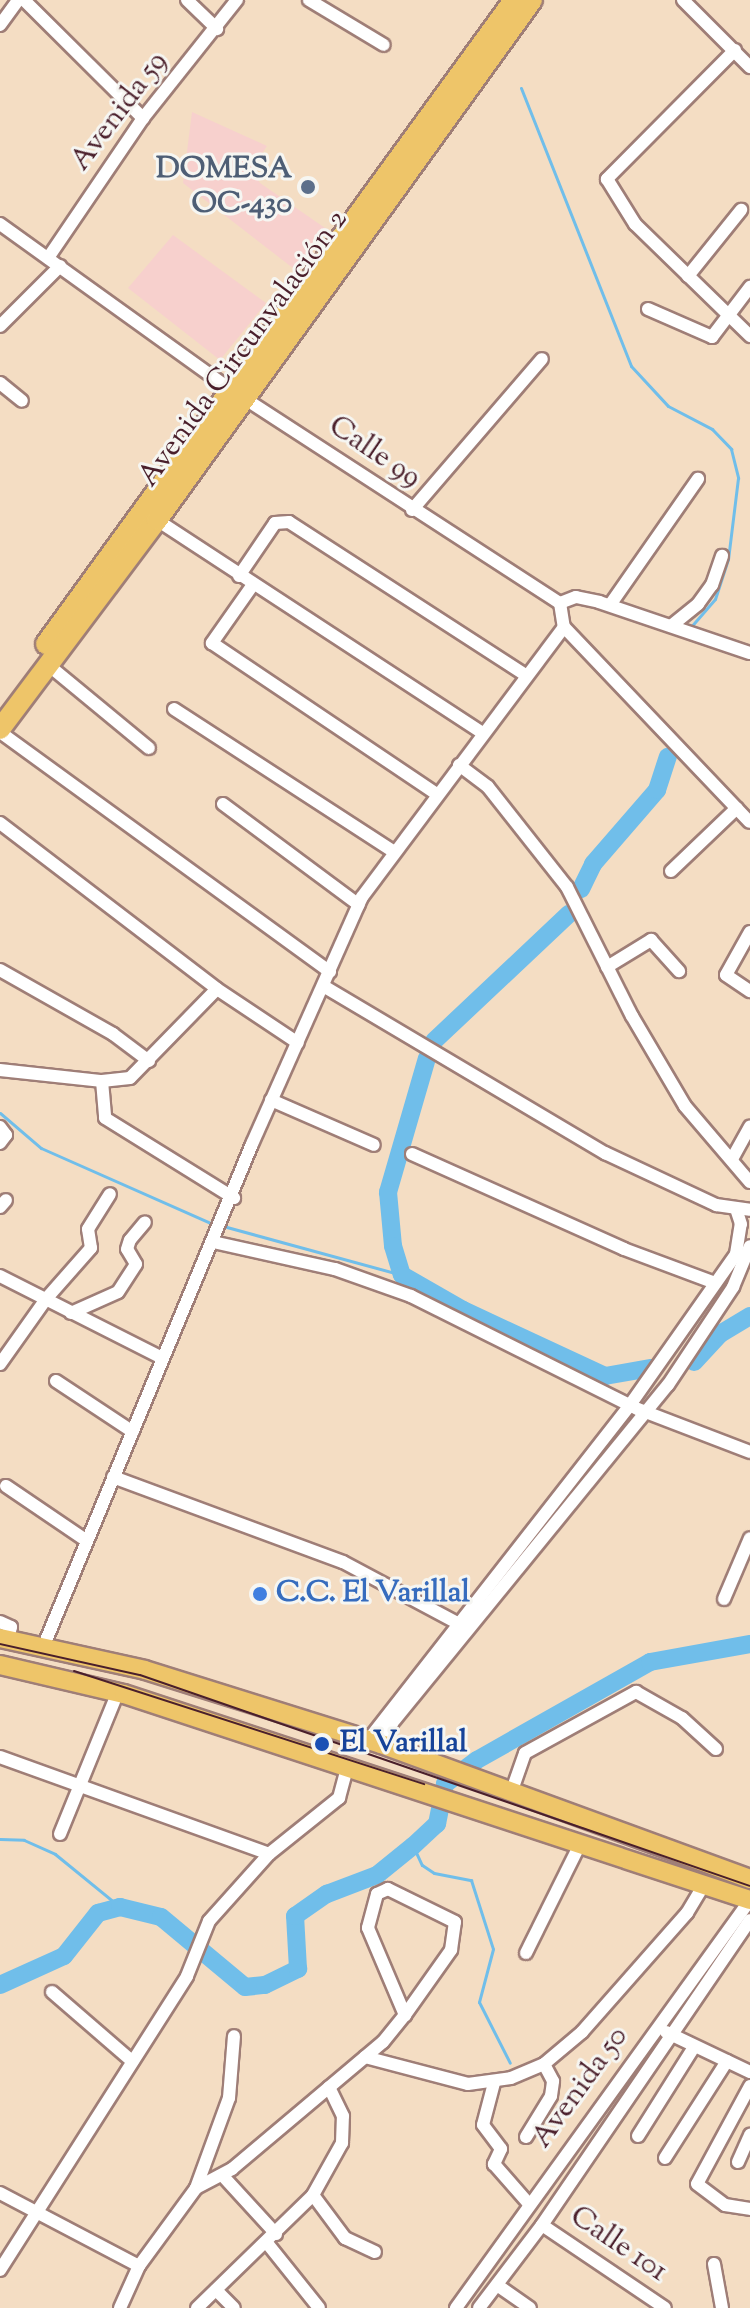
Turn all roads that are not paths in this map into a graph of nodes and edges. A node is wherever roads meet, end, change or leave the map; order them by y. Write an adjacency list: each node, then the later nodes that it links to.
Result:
1 (21, 0): 8 (street); 13 (street)
2 (187, 0): 9 (street)
3 (237, 0): 9 (street, Avenida 59)
4 (309, 0): 10 (street)
5 (514, 0): 26 (highway, Avenida Circunvalación 2)
6 (532, 0): 26 (highway, Avenida Circunvalación 2)
7 (683, 0): 11 (street)
8 (0, 25)
9 (217, 29): 13 (street, Avenida 59)
10 (384, 45)
11 (735, 50): 12 (street); 18 (street)
12 (750, 67)
13 (143, 118): 16 (street, Avenida 59)
14 (741, 210): 18 (street)
15 (0, 224): 16 (street, Calle 99)
16 (48, 258): 17 (street, Calle 99)
17 (60, 266): 22 (street); 26 (street, Calle 99)
18 (688, 276): 21 (street)
19 (750, 287): 21 (street)
20 (648, 309): 21 (street)
21 (732, 313): 23 (street)
22 (0, 326)
23 (750, 336)
24 (542, 359): 29 (street)
25 (0, 383): 27 (street)
26 (238, 393): 29 (street, Calle 99); 30 (highway, Avenida Circunvalación 2); 41 (highway, Avenida Circunvalación 2)
27 (22, 401)
28 (698, 479): 35 (street)
29 (412, 510): 34 (street, Calle 99)
30 (157, 520): 32 (street); 39 (highway, Avenida Circunvalación 2)
31 (722, 556): 36 (street)
32 (239, 576): 33 (street); 40 (street)
33 (252, 586): 44 (street); 47 (street)
34 (560, 603): 35 (street); 37 (street)
35 (610, 605): 36 (street)
36 (671, 626): 38 (street)
37 (564, 627): 40 (street); 49 (street)
38 (750, 653)
39 (47, 664): 43 (highway, Avenida Circunvalación 2); 45 (street)
40 (527, 676): 44 (street)
41 (0, 707)
42 (174, 709): 52 (street)
43 (0, 731): 59 (street)
44 (482, 733): 46 (street)
45 (149, 748)
46 (459, 765): 47 (street); 56 (street)
47 (437, 794): 52 (street)
48 (223, 804): 54 (street)
49 (737, 808): 50 (street); 53 (street)
50 (750, 822)
51 (0, 823): 61 (street)
52 (393, 851): 54 (street)
53 (671, 871)
54 (359, 905): 59 (street)
55 (750, 932): 62 (street)
56 (607, 967): 58 (street); 73 (street)
57 (0, 970): 64 (street)
58 (679, 971)
59 (330, 972): 60 (street)
60 (325, 987): 63 (street); 77 (street)
61 (217, 989): 63 (street); 64 (street)
62 (750, 991)
63 (298, 1043): 67 (street)
64 (149, 1061): 66 (street)
65 (0, 1070): 66 (street)
66 (102, 1081): 76 (street)
67 (271, 1100): 71 (street); 76 (street)
68 (0, 1127): 70 (street)
69 (750, 1127): 73 (street)
70 (0, 1143)
71 (374, 1145)
72 (412, 1154): 82 (street)
73 (732, 1159): 74 (street)
74 (750, 1182)
75 (110, 1194): 83 (street)
76 (234, 1198): 79 (street)
77 (746, 1213): 82 (street)
78 (145, 1222): 84 (street)
79 (213, 1242): 85 (street); 88 (street)
80 (750, 1246): 89 (street)
81 (0, 1276): 83 (street)
82 (715, 1283): 88 (street)
83 (46, 1299): 84 (street); 86 (street)
84 (71, 1313): 85 (street)
85 (162, 1358): 90 (street)
86 (0, 1364)
87 (56, 1381): 90 (street)
88 (630, 1405): 89 (street); 97 (street)
89 (647, 1412): 91 (street); 97 (street)
90 (133, 1432): 92 (street)
91 (750, 1452)
92 (113, 1477): 95 (street); 97 (street)
93 (6, 1486): 95 (street)
94 (750, 1538): 96 (street)
95 (87, 1541): 99 (street)
96 (724, 1599)
97 (462, 1626): 102 (street)
98 (3, 1633): 99 (main road)
99 (44, 1645): 102 (main road)
100 (0, 1665): 101 (main road)
101 (118, 1692): 105 (main road); 106 (street)
102 (373, 1743): 107 (main road)
103 (716, 1749): 107 (street)
104 (0, 1757): 106 (street)
105 (348, 1765): 109 (main road); 110 (street)
106 (80, 1787): 108 (street); 110 (street)
107 (511, 1793): 111 (main road)
108 (60, 1834)
109 (580, 1844): 112 (main road); 115 (street)
110 (269, 1854): 123 (street)
111 (750, 1879)
112 (704, 1885): 113 (main road); 125 (street)
113 (750, 1900): 118 (street, Avenida 50)
114 (750, 1920): 119 (street, Avenida 50)
115 (526, 1953)
116 (52, 1992): 123 (street)
117 (405, 2015): 117 (street); 122 (street)
118 (659, 2026): 119 (street); 139 (street, Avenida 50)
119 (670, 2034): 121 (street); 142 (street, Avenida 50)
120 (234, 2036): 136 (street)
121 (694, 2047): 124 (street); 131 (street)
122 (365, 2057): 127 (street); 129 (street)
123 (132, 2061): 141 (street)
124 (727, 2061): 126 (street); 133 (street)
125 (544, 2064): 127 (street); 132 (street)
126 (750, 2072)
127 (494, 2083): 139 (street)
128 (750, 2086): 140 (street)
129 (329, 2087): 135 (street); 138 (street)
130 (750, 2135): 134 (street)
131 (638, 2136)
132 (526, 2137)
133 (665, 2158)
134 (738, 2162)
135 (222, 2175): 136 (street); 143 (street)
136 (196, 2188): 146 (street)
137 (0, 2193): 141 (street)
138 (313, 2195): 143 (street); 144 (street)
139 (529, 2204): 154 (street, Avenida 50)
140 (750, 2209)
141 (38, 2212): 146 (street); 147 (street)
142 (542, 2225): 148 (street, Avenida 50); 157 (street, Calle 101)
143 (271, 2238): 149 (street); 153 (street)
144 (375, 2252)
145 (714, 2264): 158 (street)
146 (139, 2266): 150 (street)
147 (0, 2270)
148 (497, 2285): 155 (street, Avenida 50); 156 (street)
149 (216, 2290): 151 (street); 152 (street)
150 (120, 2308)
151 (197, 2308)
152 (234, 2308)
153 (319, 2308)
154 (456, 2308)
155 (479, 2308)
156 (530, 2308)
157 (665, 2308)
158 (722, 2308)

